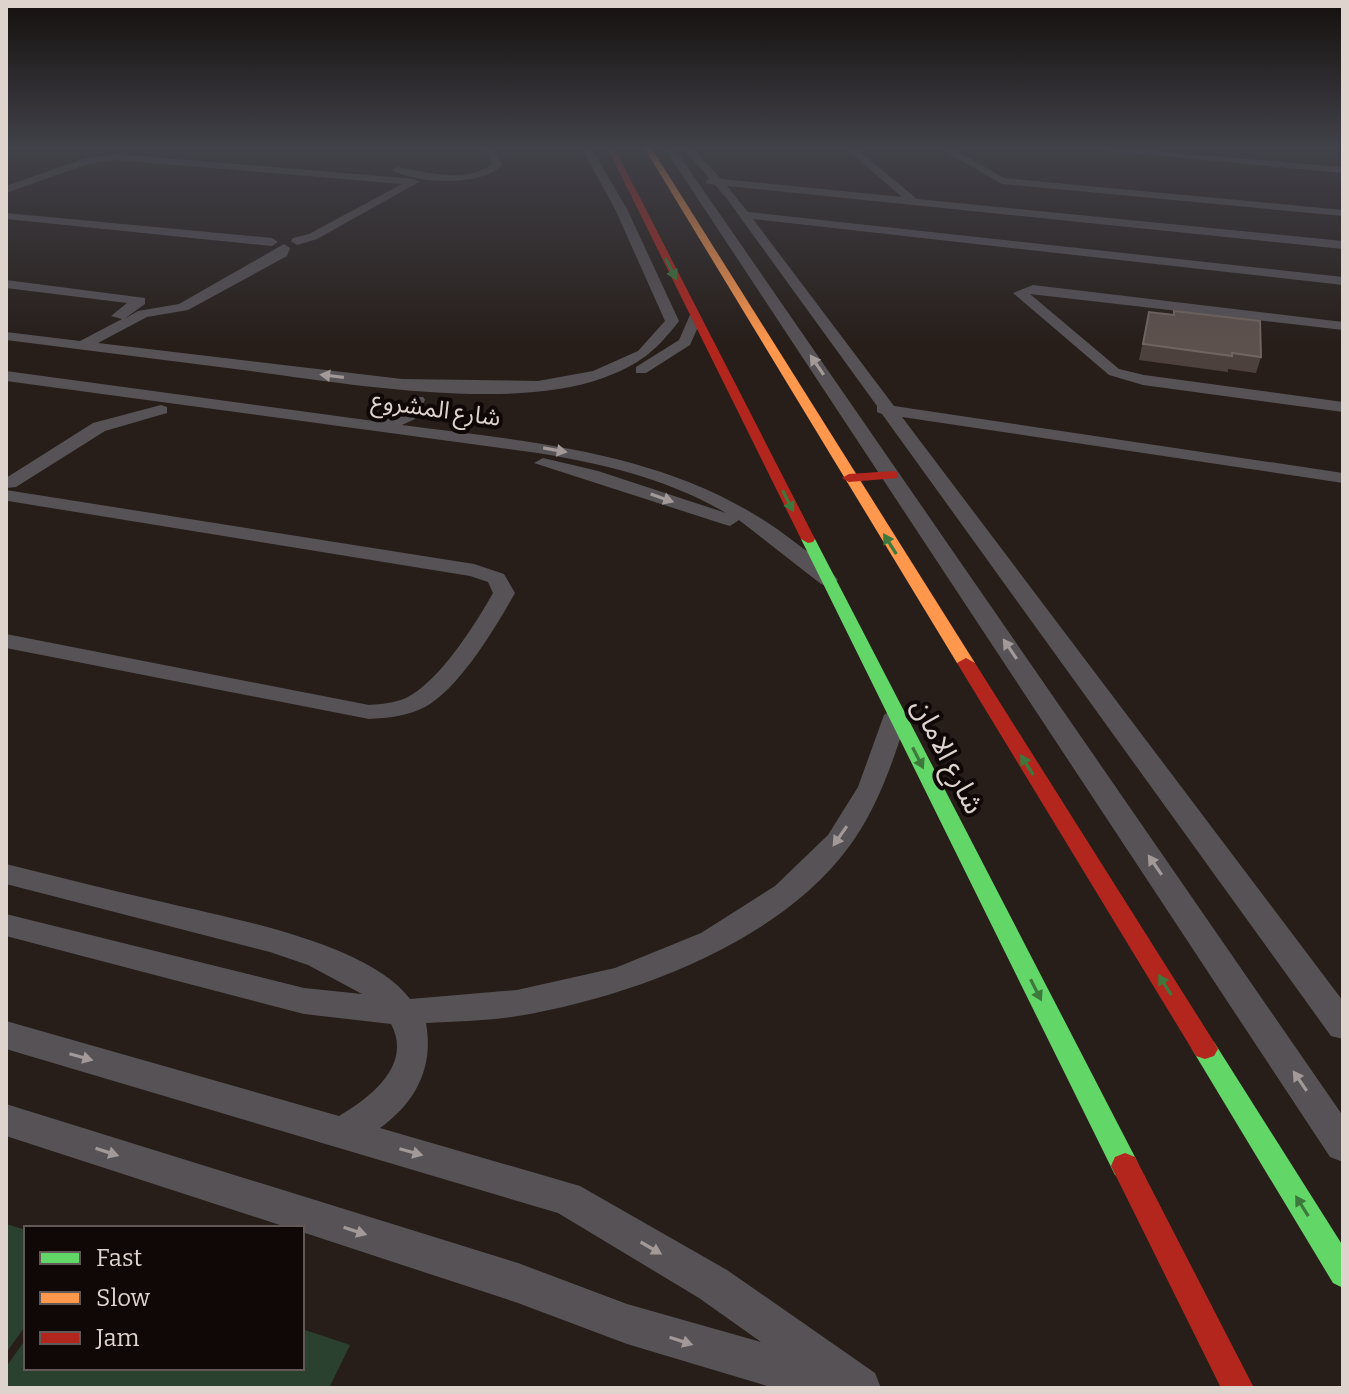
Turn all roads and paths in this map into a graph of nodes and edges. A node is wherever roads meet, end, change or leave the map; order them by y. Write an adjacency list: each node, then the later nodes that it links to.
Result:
1 (355, 214): 9 (street)
2 (623, 214): 21 (street, one-way to 21)
3 (643, 214): 15 (street, شارع الامان, one-way to 15)
4 (687, 214): 12 (street, شارع الامان)
5 (722, 214): 11 (street)
6 (1041, 214): 10 (street)
7 (744, 215): 13 (street); 31 (street)
8 (6, 216): 9 (street)
9 (284, 244): 19 (street)
10 (1343, 245)
11 (744, 256): 12 (street); 27 (street, one-way to 11)
12 (712, 257): 35 (street, شارع الامان)
13 (1343, 281)
14 (6, 284): 18 (street)
15 (695, 318): 26 (street, شارع المشروع); 39 (street, شارع الامان, one-way to 39)
16 (1343, 326): 28 (street)
17 (6, 336): 18 (street)
18 (65, 344): 19 (street)
19 (81, 346): 21 (street)
20 (6, 350): 22 (street, شارع المشروع)
21 (150, 354): 22 (street)
22 (131, 366): 26 (street, شارع المشروع)
23 (6, 376): 30 (street, شارع المشروع)
24 (6, 389): 25 (street)
25 (90, 400): 29 (street); 37 (street)
26 (417, 400): 33 (street)
27 (843, 404): 31 (street); 34 (street)
28 (1343, 407)
29 (161, 410): 32 (street); 37 (street)
30 (265, 410): 32 (street); 33 (street, شارع المشروع)
31 (889, 410): 36 (street); 45 (street)
32 (249, 421): 38 (street, one-way to 38)
33 (386, 426): 38 (street, شارع المشروع, one-way to 38)
34 (893, 475): 35 (street); 49 (street, one-way to 34)
35 (849, 478): 50 (street, شارع الامان, one-way to 35)
36 (1343, 478)
37 (7, 486): 40 (street)
38 (770, 533): 39 (street, شارع المشروع)
39 (828, 580): 41 (street, شارع الامان)
40 (6, 641)
41 (896, 715): 44 (street, one-way to 44); 53 (street, شارع الامان, one-way to 53)
42 (6, 874): 44 (street)
43 (6, 925): 44 (street)
44 (406, 1012): 48 (street)
45 (1343, 1026)
46 (6, 1035): 48 (street, one-way to 48)
47 (6, 1120): 51 (street, one-way to 51)
48 (342, 1132): 52 (street, one-way to 52)
49 (1343, 1146)
50 (1343, 1273)
51 (845, 1388)
52 (860, 1388)
53 (1238, 1388)

